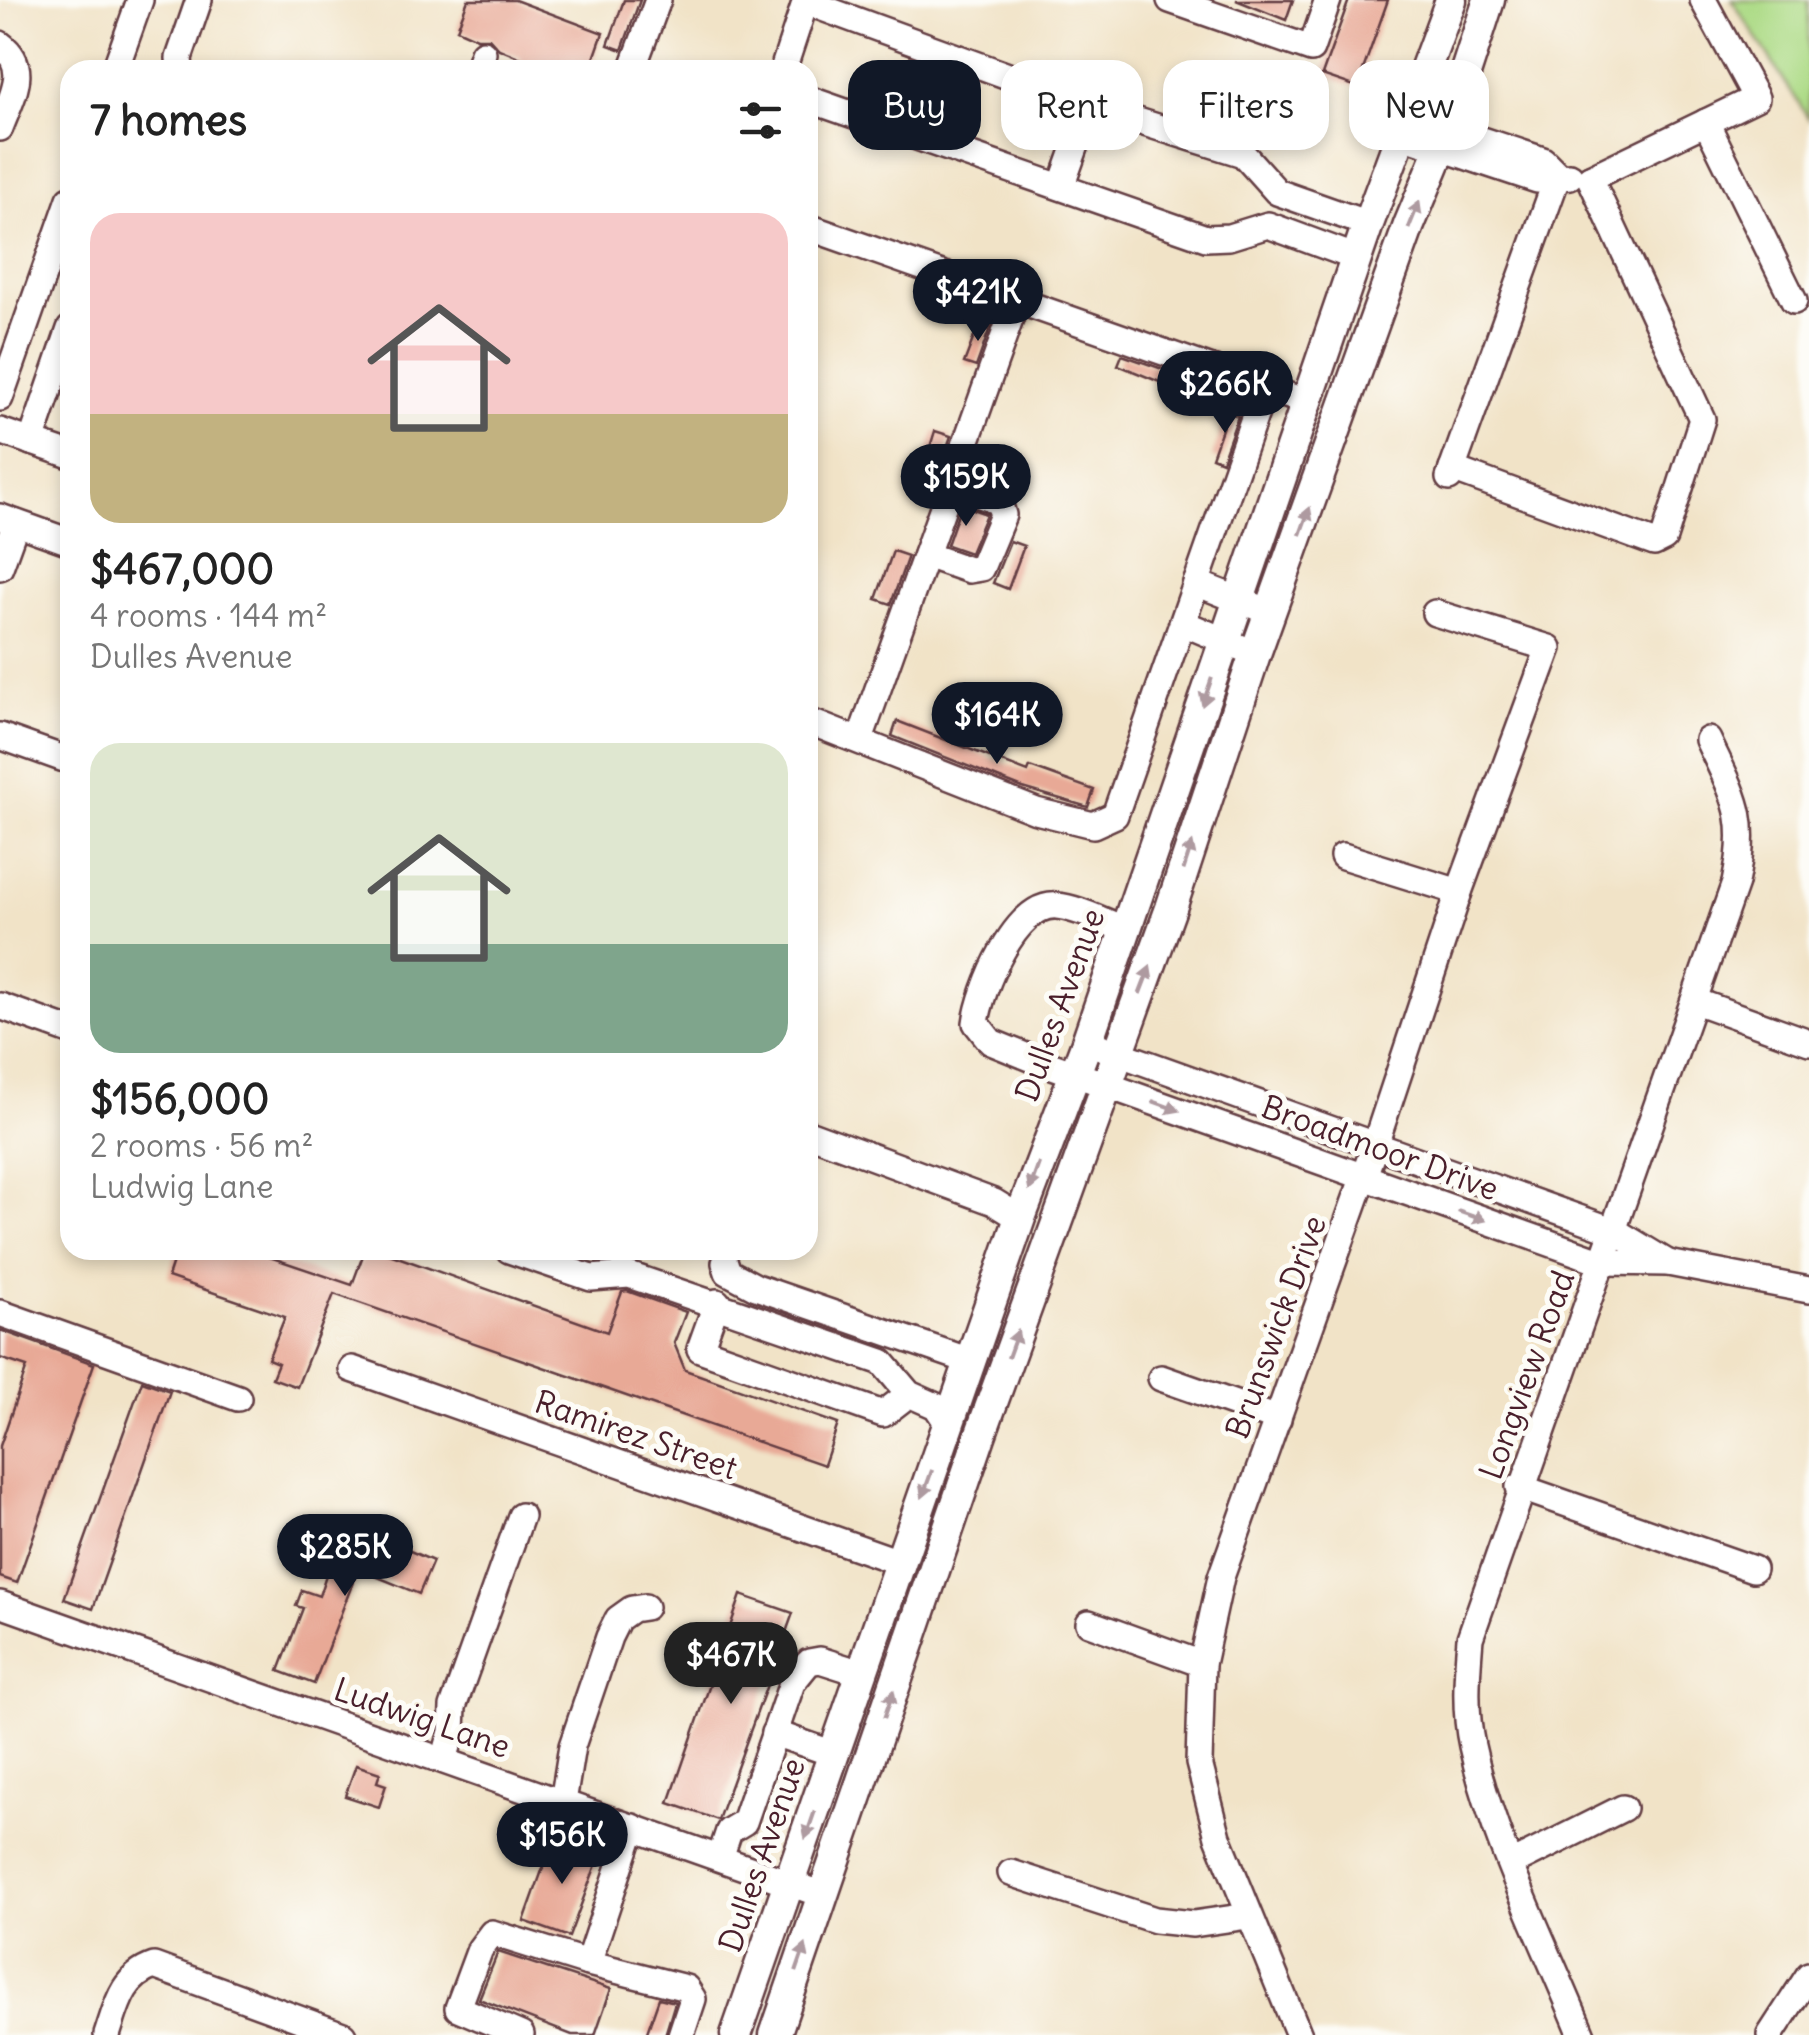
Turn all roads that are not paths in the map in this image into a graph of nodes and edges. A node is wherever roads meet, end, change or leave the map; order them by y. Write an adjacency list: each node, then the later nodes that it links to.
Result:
1 (140, 0): 11 (street)
2 (199, 0): 12 (street)
3 (658, 0): 13 (street)
4 (1170, 0): 5 (street)
5 (1328, 0)
6 (1451, 0): 15 (main road, Dulles Avenue)
7 (1489, 0): 16 (main road)
8 (1703, 0): 19 (street)
9 (806, 1): 14 (street); 17 (street)
10 (0, 44): 21 (street)
11 (119, 60)
12 (179, 60)
13 (636, 60)
14 (787, 60)
15 (1430, 60)
16 (1470, 60)
17 (1001, 73)
18 (818, 102): 28 (street)
19 (1706, 122): 27 (street); 36 (street)
20 (1143, 123): 29 (street)
21 (0, 128)
22 (1074, 150): 28 (street)
23 (1397, 150): 31 (main road, Dulles Avenue)
24 (1440, 150): 51 (main road, one-way to 24)
25 (1471, 150): 26 (street)
26 (1558, 175): 27 (street); 27 (street)
27 (1590, 178)
28 (1061, 187): 30 (street)
29 (1277, 192): 30 (street); 31 (street)
30 (1268, 224): 34 (street)
31 (1368, 224): 34 (main road, Dulles Avenue)
32 (60, 227): 39 (street)
33 (818, 230): 35 (street)
34 (1357, 258): 40 (main road, Dulles Avenue)
35 (1017, 300): 38 (street); 44 (street)
36 (1794, 302)
37 (60, 357): 42 (street)
38 (1265, 387): 40 (street); 49 (street)
39 (0, 398)
40 (1306, 402): 50 (main road, Dulles Avenue)
41 (0, 431): 42 (street)
42 (30, 442): 43 (street)
43 (60, 452)
44 (952, 484): 47 (street); 47 (street)
45 (8, 520): 46 (street); 48 (street)
46 (60, 538)
47 (926, 554): 58 (street)
48 (0, 567)
49 (1196, 583): 50 (street); 53 (street)
50 (1239, 600): 51 (street); 54 (main road, Dulles Avenue)
51 (1271, 612): 55 (main road)
52 (1435, 614): 62 (street, Brunswick Drive)
53 (1182, 623): 54 (street); 58 (street)
54 (1224, 641): 55 (street); 63 (main road, Dulles Avenue, one-way to 63)
55 (1255, 654): 69 (main road, one-way to 55)
56 (818, 724): 58 (street)
57 (0, 736): 60 (street)
58 (860, 739)
59 (1708, 740): 64 (street, Longview Road)
60 (60, 757)
61 (1343, 856): 62 (street)
62 (1459, 892): 73 (street, Brunswick Drive)
63 (1125, 929): 67 (main road, Dulles Avenue); 70 (street, Broadmoor Drive)
64 (1695, 1002): 68 (street); 76 (street, Longview Road)
65 (0, 1006): 66 (street)
66 (60, 1027)
67 (1086, 1042): 69 (street, Broadmoor Drive); 70 (main road, Dulles Avenue)
68 (1809, 1042)
69 (1118, 1052): 71 (main road); 73 (street, Broadmoor Drive)
70 (1074, 1072): 71 (street, Broadmoor Drive); 75 (main road, Dulles Avenue, one-way to 75)
71 (1107, 1084): 74 (street, Broadmoor Drive, one-way to 74); 91 (main road, one-way to 71)
72 (818, 1137): 75 (street)
73 (1375, 1146): 74 (street, Brunswick Drive); 76 (street, Broadmoor Drive)
74 (1364, 1178): 78 (street, Broadmoor Drive, one-way to 78); 89 (street, Brunswick Drive)
75 (1020, 1218): 84 (main road, Dulles Avenue)
76 (1615, 1231): 78 (street, Longview Road); 80 (street, Broadmoor Drive)
77 (538, 1260): 82 (street)
78 (1604, 1262): 80 (street, Broadmoor Drive); 92 (street, Longview Road)
79 (725, 1263): 84 (street)
80 (1668, 1263): 81 (street, Broadmoor Drive)
81 (1809, 1290)
82 (716, 1302): 87 (street); 87 (street)
83 (0, 1313): 88 (street)
84 (970, 1361): 90 (main road, Dulles Avenue)
85 (352, 1370): 94 (street, Ramirez Street)
86 (1161, 1378): 89 (street)
87 (909, 1394): 90 (street)
88 (238, 1398)
89 (1278, 1419): 99 (street, Brunswick Drive)
90 (948, 1424): 91 (main road); 94 (main road, Dulles Avenue, one-way to 94)
91 (980, 1436): 111 (main road, one-way to 91)
92 (1519, 1487): 95 (street); 108 (street, Longview Road)
93 (520, 1516): 103 (street)
94 (899, 1562): 100 (main road, Dulles Avenue)
95 (1753, 1569)
96 (0, 1604): 103 (street, Ludwig Lane)
97 (645, 1608): 104 (street)
98 (1089, 1623): 99 (street)
99 (1202, 1664): 112 (street, Brunswick Drive)
100 (861, 1674): 101 (street); 102 (main road, Dulles Avenue)
101 (774, 1733): 102 (street); 107 (street)
102 (834, 1754): 110 (main road, Dulles Avenue, one-way to 110)
103 (444, 1760): 104 (street, Ludwig Lane)
104 (563, 1802): 106 (street, Ludwig Lane)
105 (1622, 1808): 108 (street)
106 (633, 1827): 107 (street, Ludwig Lane); 113 (street)
107 (720, 1858): 110 (street, Ludwig Lane)
108 (1512, 1863): 122 (street, Longview Road)
109 (1011, 1873): 112 (street)
110 (790, 1883): 111 (street, Ludwig Lane); 119 (main road, Dulles Avenue)
111 (823, 1895): 120 (main road, one-way to 111)
112 (1248, 1916): 121 (street, Brunswick Drive)
113 (588, 1963): 117 (street); 118 (street)
114 (1809, 1974): 123 (street)
115 (332, 2033): 116 (street)
116 (108, 2035)
117 (521, 2035)
118 (681, 2035)
119 (736, 2035)
120 (774, 2035)
121 (1299, 2035)
122 (1582, 2035)
123 (1770, 2035)

